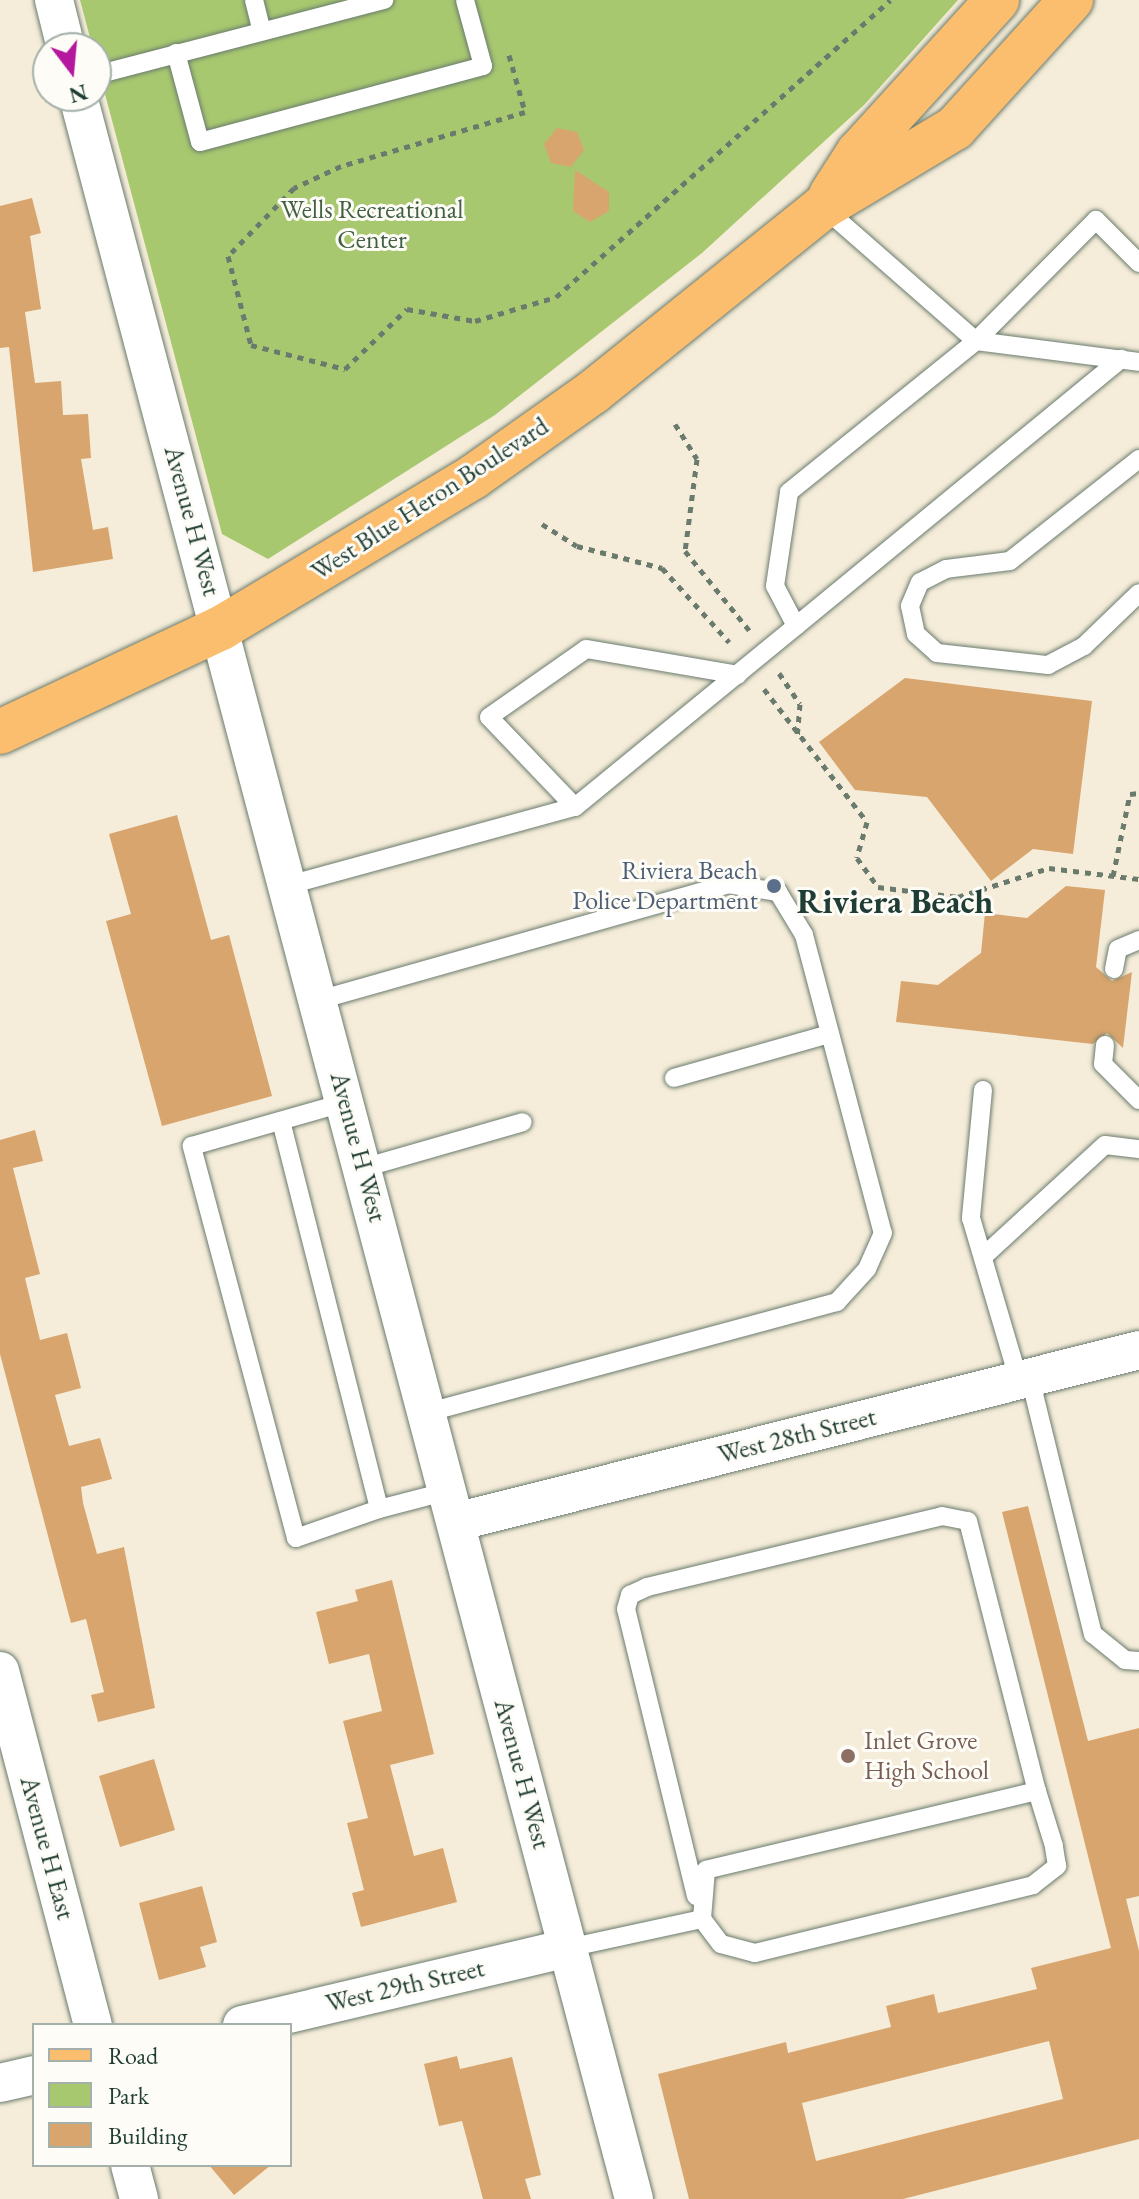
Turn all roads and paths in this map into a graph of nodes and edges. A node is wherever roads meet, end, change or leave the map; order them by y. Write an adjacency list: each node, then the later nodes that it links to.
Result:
1 (54, 0): 9 (street)
2 (254, 0): 8 (lane)
3 (384, 0): 8 (lane)
4 (465, 0): 11 (lane)
5 (890, 0): 10 (path)
6 (997, 0): 14 (main road, West Blue Heron Boulevard)
7 (1071, 0): 14 (main road, West Blue Heron Boulevard)
8 (262, 31): 11 (lane)
9 (62, 32)
10 (506, 42)
11 (176, 53): 12 (lane)
12 (112, 71)
13 (82, 112): 23 (street, Avenue H West)
14 (823, 207): 16 (lane); 23 (main road, West Blue Heron Boulevard)
15 (1139, 263): 16 (lane)
16 (976, 341): 17 (lane); 22 (lane)
17 (1130, 360): 22 (lane)
18 (675, 424): 24 (path)
19 (1139, 459): 21 (lane)
20 (542, 524): 25 (path)
21 (1139, 593)
22 (796, 626): 27 (lane)
23 (221, 628): 29 (main road, West Blue Heron Boulevard); 35 (street, Avenue H West)
24 (749, 630)
25 (729, 642)
26 (779, 673): 30 (path)
27 (738, 675): 32 (lane); 32 (lane)
28 (764, 689): 30 (path)
29 (0, 732)
30 (797, 737): 33 (path)
31 (1139, 793): 33 (path)
32 (575, 807): 35 (lane)
33 (1113, 876): 34 (path)
34 (1139, 879)
35 (289, 885): 38 (street, Avenue H West)
36 (1139, 940): 37 (lane)
37 (1114, 969)
38 (319, 1000): 39 (lane); 44 (street, Avenue H West)
39 (830, 1034): 41 (lane); 52 (lane)
40 (1105, 1045): 43 (lane)
41 (674, 1078)
42 (983, 1090): 49 (lane)
43 (1139, 1100)
44 (346, 1102): 45 (lane); 48 (street, Avenue H West)
45 (281, 1121): 54 (lane); 54 (lane)
46 (523, 1122): 48 (lane)
47 (1139, 1149): 49 (lane)
48 (363, 1168): 52 (street, Avenue H West)
49 (986, 1254): 51 (lane)
50 (1139, 1350): 51 (street, West 28th Street)
51 (1025, 1379): 53 (street, West 28th Street); 55 (lane)
52 (427, 1413): 53 (street, Avenue H West)
53 (452, 1507): 54 (lane); 59 (street, Avenue H West)
54 (379, 1509)
55 (1139, 1661)
56 (0, 1671): 60 (street, Avenue H East)
57 (1037, 1791): 58 (lane); 58 (lane); 58 (lane)
58 (701, 1913): 59 (lane)
59 (568, 1948): 61 (street, West 29th Street); 66 (street, Avenue H West)
60 (92, 2023)
61 (250, 2023)
62 (32, 2075): 63 (street)
63 (0, 2083)
64 (131, 2167): 65 (street)
65 (139, 2199)
66 (634, 2199)

